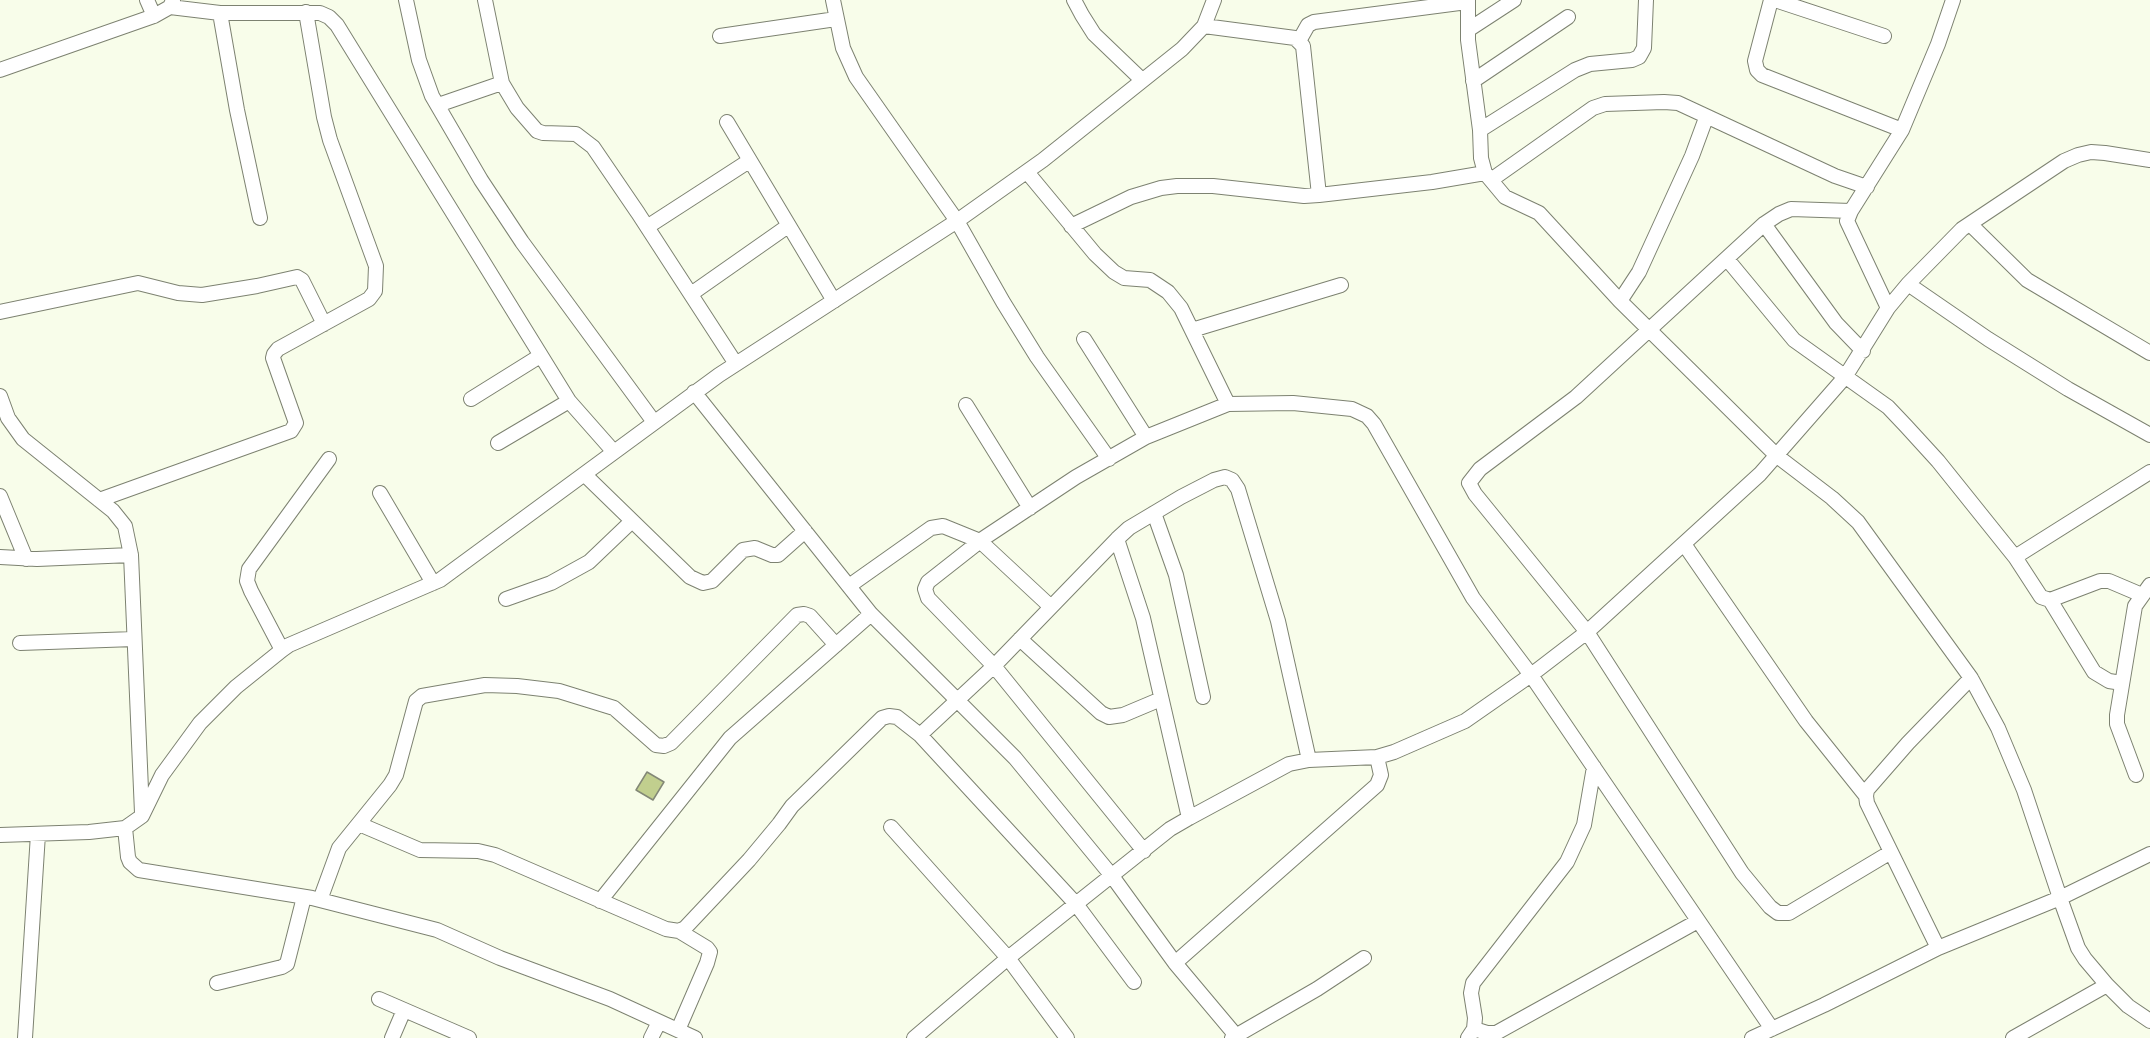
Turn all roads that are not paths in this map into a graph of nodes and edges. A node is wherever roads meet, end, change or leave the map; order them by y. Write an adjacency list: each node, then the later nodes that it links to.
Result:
1 (147, 0): 15 (street)
2 (406, 0): 27 (street)
3 (485, 0): 26 (street)
4 (833, 0): 17 (street)
5 (1074, 0): 24 (street)
6 (1214, 0): 18 (street)
7 (1514, 0): 19 (street)
8 (1646, 0): 30 (street)
9 (1773, 0): 21 (street); 31 (street)
10 (1953, 0): 31 (street)
11 (1467, 1): 19 (street); 22 (street)
12 (171, 3): 14 (street); 15 (street)
13 (306, 12): 14 (street); 54 (street); 60 (street)
14 (220, 13): 39 (street)
15 (154, 16): 23 (street)
16 (1568, 17): 25 (street)
17 (836, 19): 20 (street); 40 (street)
18 (1204, 26): 22 (street); 24 (street)
19 (1468, 30): 25 (street)
20 (720, 36)
21 (1884, 36)
22 (1299, 41): 37 (street)
23 (0, 70)
24 (1142, 80): 34 (street)
25 (1473, 81): 30 (street)
26 (502, 83): 27 (street); 45 (street)
27 (438, 105): 69 (street)
28 (1706, 117): 35 (street); 36 (street); 51 (street)
29 (727, 122): 33 (street)
30 (1480, 130): 35 (street)
31 (1902, 130): 36 (street)
32 (2150, 160): 42 (street)
33 (749, 161): 44 (street); 45 (street)
34 (1027, 172): 40 (street); 43 (street)
35 (1488, 176): 37 (street); 51 (street)
36 (1867, 187): 38 (street)
37 (1320, 195): 43 (street)
38 (1851, 211): 41 (street); 52 (street)
39 (260, 218)
40 (957, 221): 50 (street); 76 (street)
41 (1764, 224): 46 (street); 58 (street)
42 (1970, 224): 47 (street); 59 (street)
43 (1071, 225): 56 (street)
44 (788, 226): 49 (street); 50 (street)
45 (647, 227): 49 (street)
46 (1727, 259): 55 (street); 62 (street)
47 (1908, 284): 52 (street); 70 (street)
48 (1341, 285): 56 (street)
49 (691, 294): 61 (street)
50 (834, 301): 61 (street)
51 (1620, 301): 55 (street)
52 (1888, 308): 58 (street)
53 (0, 312): 54 (street)
54 (324, 324): 81 (street)
55 (1648, 329): 74 (street); 100 (street)
56 (1192, 330): 67 (street)
57 (1084, 339): 71 (street)
58 (1863, 351): 62 (street)
59 (2150, 352)
60 (540, 356): 65 (street); 66 (street)
61 (736, 364): 63 (street)
62 (1845, 377): 74 (street); 91 (street)
63 (694, 392): 69 (street); 85 (street)
64 (0, 396): 81 (street)
65 (471, 399)
66 (569, 401): 72 (street); 73 (street)
67 (1228, 404): 71 (street); 107 (street)
68 (966, 405): 82 (street)
69 (654, 422): 73 (street)
70 (2150, 435)
71 (1146, 437): 76 (street)
72 (498, 443)
73 (614, 452): 78 (street)
74 (1777, 456): 88 (street); 108 (street)
75 (329, 459): 105 (street)
76 (1108, 459): 82 (street)
77 (2150, 472): 91 (street)
78 (584, 474): 84 (street); 93 (street)
79 (380, 493): 93 (street)
80 (0, 496): 92 (street)
81 (99, 500): 89 (street)
82 (1030, 508): 87 (street)
83 (1154, 513): 86 (street); 110 (street); 115 (street)
84 (632, 521): 85 (street); 96 (street)
85 (805, 531): 94 (street)
86 (1117, 539): 98 (street); 111 (street)
87 (980, 541): 94 (street); 98 (street); 106 (street)
88 (1684, 544): 100 (street); 118 (street)
89 (131, 555): 92 (street); 101 (street)
90 (0, 557): 92 (street)
91 (2015, 557): 97 (street)
92 (26, 559)
93 (433, 583): 105 (street)
94 (849, 586): 99 (street)
95 (2146, 590): 97 (street); 109 (street)
96 (506, 599)
97 (2050, 600): 109 (street)
98 (1051, 607): 102 (street)
99 (871, 614): 104 (street); 112 (street)
100 (1587, 632): 107 (street); 127 (street)
101 (134, 639): 103 (street); 119 (street)
102 (1020, 639): 106 (street); 111 (street)
103 (20, 643)
104 (836, 645): 121 (street); 133 (street)
105 (282, 650): 119 (street)
106 (994, 666): 112 (street); 126 (street)
107 (1531, 675): 114 (street); 116 (street)
108 (1971, 678): 118 (street); 131 (street)
109 (2122, 684): 117 (street)
110 (1203, 697)
111 (1161, 699): 120 (street)
112 (958, 700): 113 (street); 129 (street)
113 (920, 735): 134 (street); 136 (street)
114 (1377, 757): 115 (street); 140 (street)
115 (1309, 760): 120 (street)
116 (1594, 767): 135 (street); 150 (street)
117 (2136, 775)
118 (1866, 796): 127 (street)
119 (142, 816): 123 (street)
120 (1189, 818): 126 (street)
121 (359, 825): 132 (street); 133 (street)
122 (891, 827): 138 (street)
123 (124, 828): 124 (street); 130 (street)
124 (38, 834): 125 (street); 152 (street)
125 (0, 835)
126 (1144, 851): 129 (street)
127 (1891, 852): 137 (street)
128 (2150, 854): 131 (street)
129 (1112, 876): 134 (street); 140 (street)
130 (304, 897): 132 (street); 142 (street)
131 (2060, 898): 137 (street); 143 (street)
132 (320, 900): 147 (street)
133 (600, 901): 136 (street)
134 (1076, 904): 138 (street); 141 (street)
135 (1698, 921): 148 (street); 150 (street)
136 (679, 931): 149 (street)
137 (1938, 948): 148 (street)
138 (1008, 958): 157 (street); 158 (street)
139 (1364, 958): 151 (street)
140 (1175, 963): 151 (street)
141 (1134, 982)
142 (217, 983)
143 (2107, 985): 146 (street); 160 (street)
144 (379, 999): 145 (street)
145 (404, 1010): 153 (street); 154 (street)
146 (2150, 1021)
147 (659, 1022): 149 (street); 155 (street)
148 (1772, 1029): 159 (street)
149 (678, 1030): 156 (street)
150 (1471, 1033)
151 (1235, 1037)
152 (25, 1038)
153 (392, 1038)
154 (469, 1038)
155 (651, 1038)
156 (695, 1038)
157 (914, 1038)
158 (1067, 1038)
159 (1752, 1038)
160 (2013, 1038)

